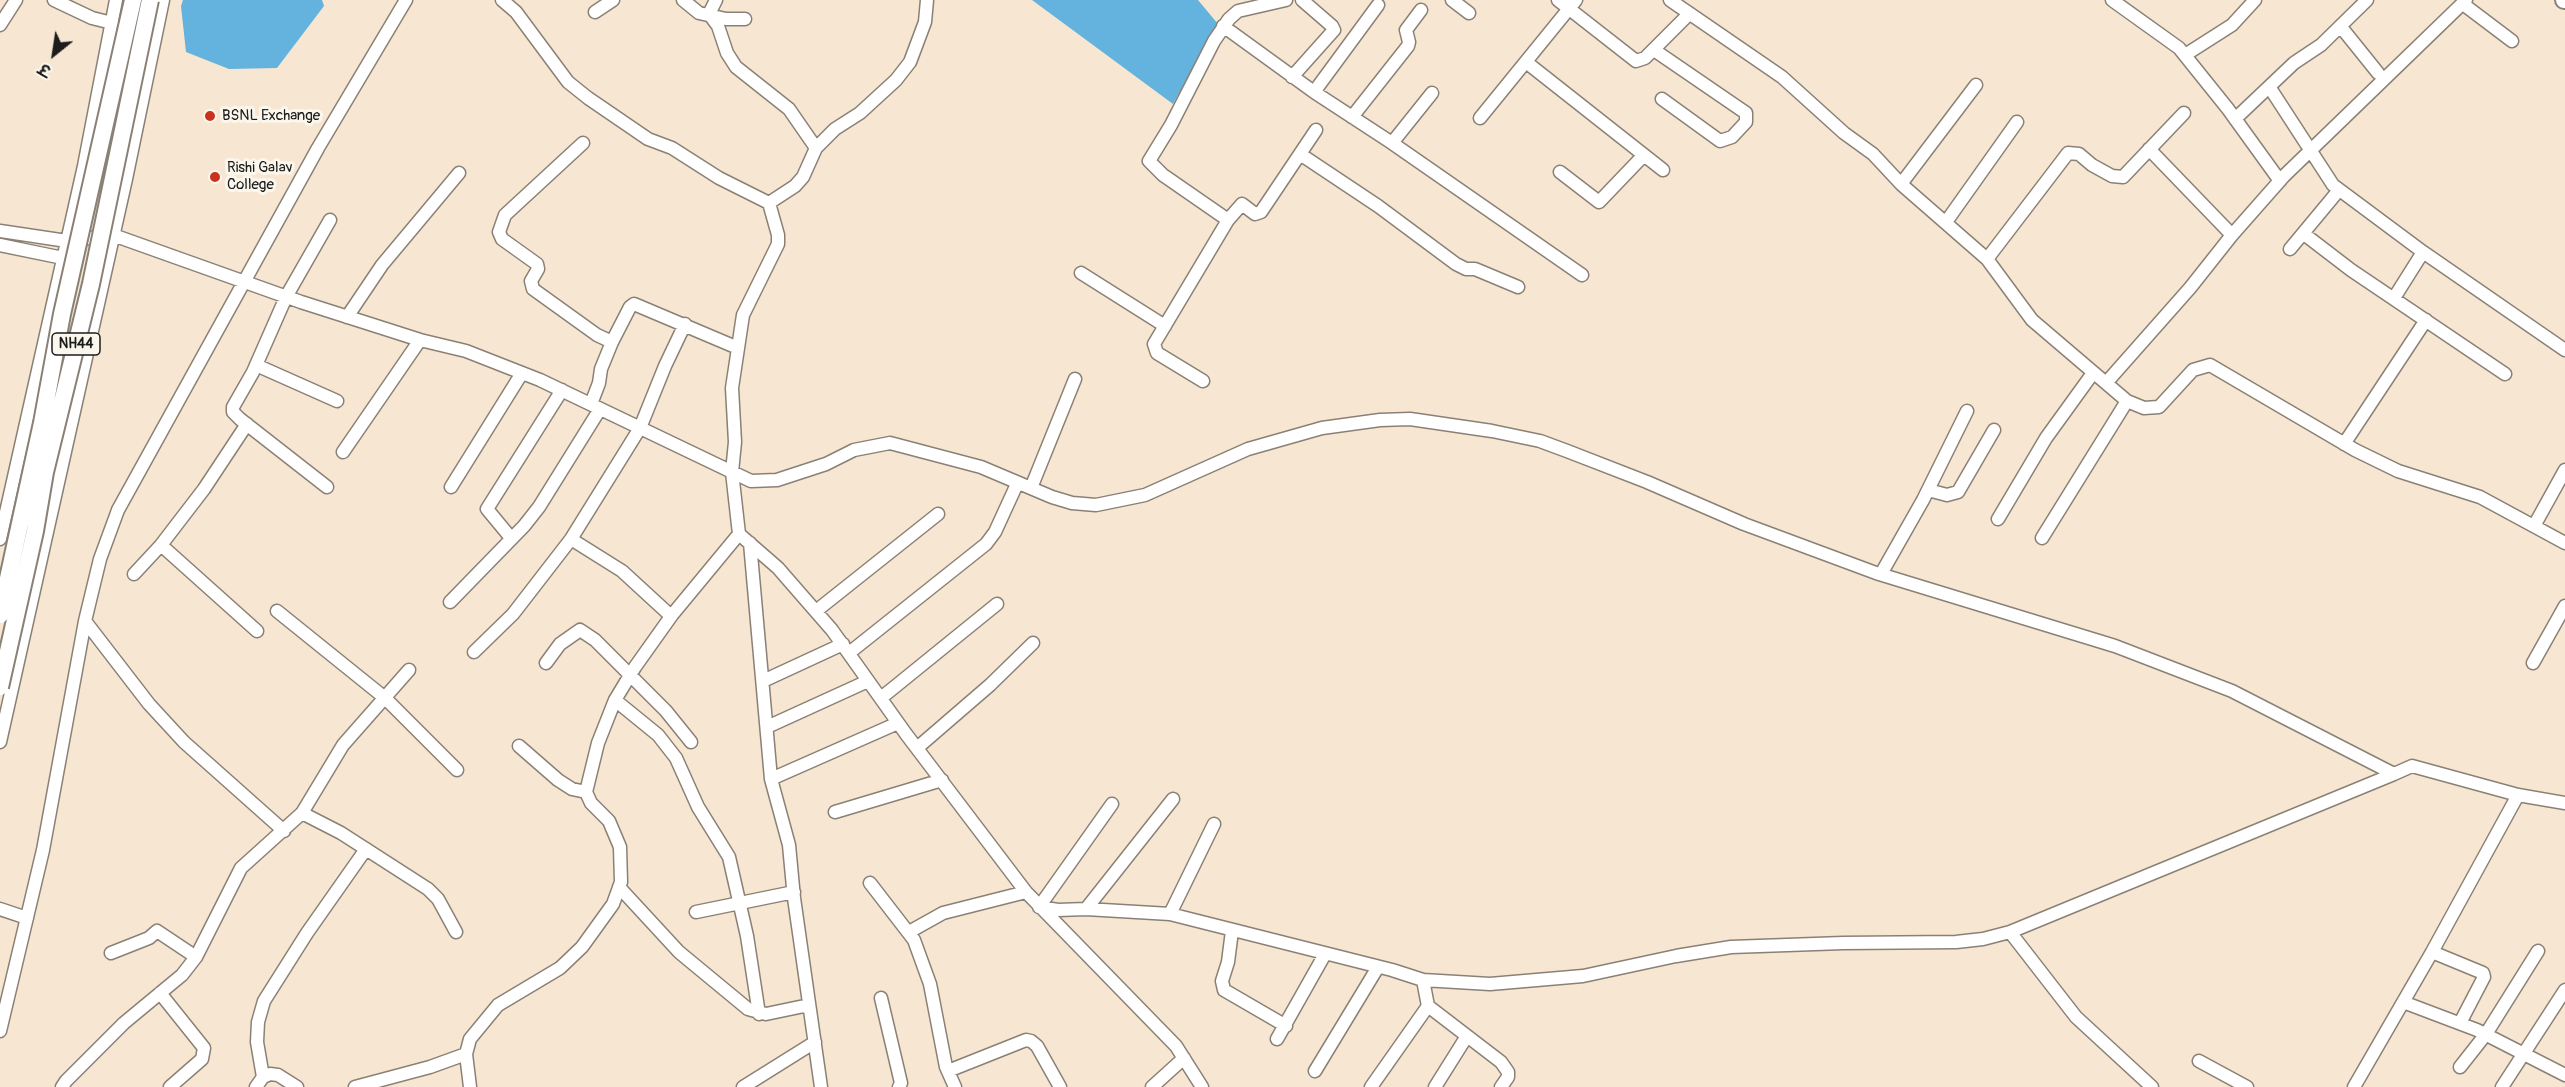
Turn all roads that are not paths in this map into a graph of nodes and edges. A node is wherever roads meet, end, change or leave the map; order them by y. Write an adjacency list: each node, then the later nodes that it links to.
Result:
1 (16, 0): 31 (street)
2 (54, 0): 30 (street)
3 (116, 0): 30 (street)
4 (133, 0): 136 (highway, NH44, bridge)
5 (150, 0): 149 (highway, NH44, bridge)
6 (163, 0): 72 (street)
7 (406, 0): 82 (street)
8 (502, 0): 66 (street)
9 (613, 0): 25 (street)
10 (683, 0): 27 (street)
11 (716, 0): 27 (street)
12 (927, 0): 55 (street)
13 (1286, 0): 32 (street)
14 (1302, 0): 34 (street)
15 (1452, 0): 26 (street)
16 (1558, 0): 22 (street)
17 (1670, 0): 28 (street)
18 (2112, 0): 38 (street)
19 (2255, 0): 38 (street)
20 (2367, 0): 33 (street)
21 (2464, 2): 35 (street); 57 (street)
22 (1572, 4): 37 (street); 39 (street)
23 (1378, 5): 36 (street)
24 (1421, 10): 48 (street)
25 (595, 12)
26 (1468, 13)
27 (709, 14): 29 (street); 55 (street)
28 (1689, 14): 37 (street); 64 (street)
29 (745, 19)
30 (112, 23): 74 (street)
31 (0, 25)
32 (1223, 26): 41 (street); 68 (street)
33 (2341, 27): 40 (street); 43 (street)
34 (1334, 30): 36 (street); 41 (street)
35 (2512, 42)
36 (1349, 45): 44 (street)
37 (1654, 50): 46 (street)
38 (2185, 56): 50 (street)
39 (1526, 62): 49 (street); 59 (street)
40 (2378, 72)
41 (1292, 77): 44 (street)
42 (1976, 86): 64 (street)
43 (2270, 87): 50 (street); 57 (street)
44 (1314, 92): 48 (street)
45 (1432, 93): 54 (street)
46 (1662, 99)
47 (2184, 113): 56 (street)
48 (1352, 117): 54 (street)
49 (1480, 118)
50 (2235, 119): 63 (street)
51 (2017, 122): 69 (street)
52 (1316, 130): 58 (street)
53 (583, 143): 91 (street)
54 (1392, 143): 81 (street)
55 (816, 148): 66 (street)
56 (2149, 149): 73 (street); 79 (street)
57 (2312, 150): 63 (street); 65 (street)
58 (1300, 154): 68 (street); 83 (street)
59 (1644, 155): 60 (street); 61 (street)
60 (1663, 170)
61 (1560, 172)
62 (459, 173): 86 (street)
63 (2280, 181): 73 (street)
64 (1901, 184): 69 (street)
65 (2339, 190): 71 (street); 77 (street)
66 (769, 202): 92 (street)
67 (330, 220): 84 (street)
68 (1228, 220): 89 (street)
69 (1946, 222): 79 (street)
70 (0, 231): 74 (street)
71 (2304, 234): 76 (street); 85 (street)
72 (113, 235): 74 (street); 82 (street); 155 (street)
73 (2232, 235): 100 (street)
74 (67, 241): 78 (street)
75 (0, 245): 78 (street)
76 (2290, 249)
77 (2423, 252): 85 (street); 93 (street)
78 (63, 258): 124 (street)
79 (1987, 259): 95 (street)
80 (1081, 273): 89 (street)
81 (1582, 275)
82 (243, 282): 84 (street); 138 (street)
83 (1518, 287)
84 (286, 297): 86 (street); 94 (street)
85 (2394, 298): 87 (street)
86 (347, 317): 90 (street)
87 (2426, 320): 97 (street); 109 (street)
88 (685, 324): 91 (street); 92 (street); 107 (street)
89 (1165, 326): 99 (street)
90 (420, 340): 96 (street); 110 (street)
91 (612, 342): 104 (street)
92 (738, 348): 112 (street)
93 (2565, 350)
94 (256, 365): 102 (street); 106 (street)
95 (2093, 372): 100 (street); 119 (street)
96 (522, 373): 101 (street); 115 (street)
97 (2505, 374)
98 (1075, 379): 116 (street)
99 (1203, 381)
100 (2106, 383): 103 (street)
101 (561, 390): 104 (street); 122 (street)
102 (338, 401)
103 (2127, 401): 109 (street); 123 (street)
104 (595, 406): 107 (street); 122 (street)
105 (1967, 411): 117 (street)
106 (247, 424): 114 (street); 128 (street)
107 (640, 428): 112 (street); 125 (street)
108 (1994, 430): 117 (street)
109 (2344, 444): 120 (street)
110 (343, 452)
111 (2565, 470): 120 (street)
112 (732, 472): 113 (street); 121 (street)
113 (1017, 484): 116 (street); 141 (street)
114 (327, 487)
115 (452, 487)
116 (1031, 488): 130 (street)
117 (1928, 490): 130 (street)
118 (938, 514): 135 (street)
119 (1998, 519)
120 (2534, 526): 126 (street)
121 (740, 534): 127 (street); 137 (street)
122 (511, 538): 131 (street)
123 (2042, 538)
124 (0, 539)
125 (571, 539): 137 (street); 142 (street)
126 (2565, 542)
127 (750, 543): 135 (street); 147 (street)
128 (161, 545): 129 (street); 139 (street)
129 (134, 574)
130 (1881, 574): 160 (street)
131 (450, 602)
132 (997, 604): 151 (street)
133 (2565, 606): 144 (street)
134 (277, 610): 150 (street)
135 (816, 611): 141 (street)
136 (0, 615)
137 (671, 616): 146 (street)
138 (85, 621): 171 (street); 183 (street)
139 (257, 631)
140 (1033, 643): 158 (street)
141 (846, 649): 147 (street); 148 (street)
142 (474, 652)
143 (546, 663): 146 (street)
144 (2533, 663)
145 (409, 670): 150 (street)
146 (629, 676): 152 (street); 156 (street)
147 (763, 681): 154 (street)
148 (868, 681): 151 (street); 154 (street)
149 (0, 687)
150 (385, 698): 159 (street); 169 (street)
151 (881, 698): 153 (street)
152 (615, 700): 163 (street); 177 (street)
153 (898, 723): 158 (street); 161 (street)
154 (767, 727): 161 (street)
155 (0, 742)
156 (691, 742)
157 (519, 746): 163 (street)
158 (917, 748): 162 (street)
159 (457, 771)
160 (2394, 774): 164 (street); 187 (street)
161 (771, 779): 175 (street)
162 (942, 780): 168 (street); 176 (street)
163 (586, 792): 174 (street)
164 (2518, 795): 166 (street); 189 (street)
165 (1173, 800): 180 (street)
166 (2565, 803)
167 (1112, 804): 178 (street)
168 (835, 812)
169 (302, 813): 171 (street); 172 (street)
170 (1214, 824): 182 (street)
171 (284, 831): 192 (street)
172 (366, 849): 185 (street); 217 (street)
173 (870, 883): 186 (street)
174 (619, 887): 201 (street); 209 (street)
175 (794, 892): 177 (street); 199 (street)
176 (1026, 892): 178 (street); 186 (street)
177 (738, 904): 181 (street); 201 (street)
178 (1039, 907): 180 (street); 211 (street)
179 (0, 909): 183 (street)
180 (1086, 909): 182 (street)
181 (696, 912)
182 (1170, 914): 184 (street)
183 (27, 918): 204 (street)
184 (1232, 931): 191 (street); 203 (street)
185 (456, 932)
186 (909, 932): 214 (street)
187 (2010, 932): 194 (street); 219 (street)
188 (2538, 951): 205 (street)
189 (2432, 952): 198 (street); 202 (street)
190 (111, 953): 192 (street)
191 (1325, 954): 193 (street); 203 (street)
192 (196, 957): 196 (street)
193 (1378, 968): 194 (street); 215 (street)
194 (1423, 980): 200 (street)
195 (2565, 990): 210 (street)
196 (160, 993): 220 (street); 221 (street)
197 (881, 998): 227 (street)
198 (2403, 1002): 202 (street); 236 (street)
199 (809, 1005): 201 (street); 208 (street)
200 (1428, 1006): 206 (street); 232 (street)
201 (759, 1014)
202 (2460, 1023): 205 (street)
203 (1286, 1026): 207 (street)
204 (0, 1031)
205 (2486, 1034): 210 (street); 213 (street)
206 (1467, 1036): 233 (street); 234 (street)
207 (1277, 1039)
208 (815, 1042): 225 (street); 226 (street)
209 (466, 1054): 218 (street); 224 (street)
210 (2525, 1054): 216 (street); 237 (street)
211 (1184, 1058): 230 (street); 231 (street)
212 (2199, 1061): 235 (street)
213 (2460, 1067)
214 (948, 1071): 228 (street); 229 (street)
215 (1315, 1071)
216 (2565, 1075)
217 (259, 1082): 222 (street)
218 (387, 1084): 223 (street)
219 (2146, 1085)
220 (62, 1087)
221 (170, 1087)
222 (297, 1087)
223 (355, 1087)
224 (470, 1087)
225 (743, 1087)
226 (821, 1087)
227 (900, 1087)
228 (955, 1087)
229 (1060, 1087)
230 (1152, 1087)
231 (1202, 1087)
232 (1371, 1087)
233 (1435, 1087)
234 (1501, 1087)
235 (2247, 1087)
236 (2354, 1087)
237 (2502, 1087)

